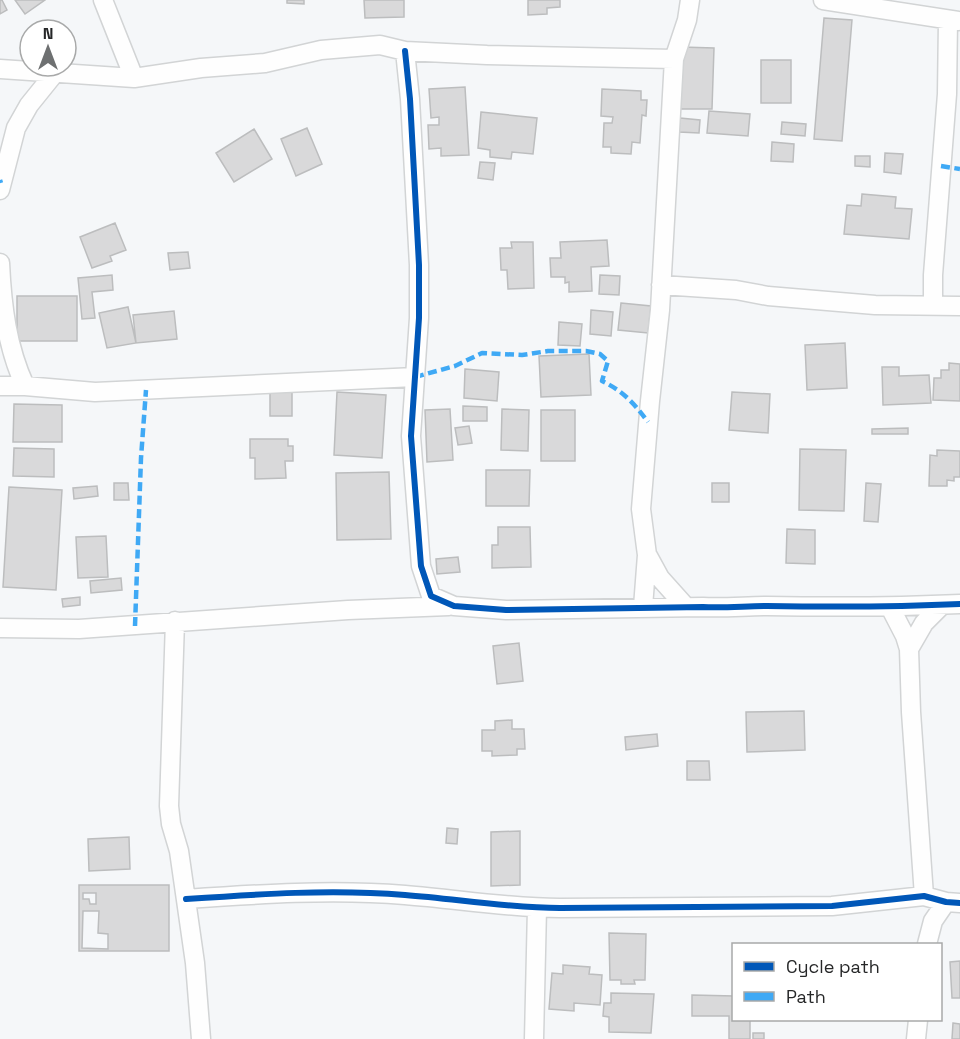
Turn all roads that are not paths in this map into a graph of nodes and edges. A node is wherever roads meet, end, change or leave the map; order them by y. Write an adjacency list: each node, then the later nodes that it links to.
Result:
1 (103, 0): 11 (street)
2 (690, 0): 6 (street)
3 (823, 0): 4 (street)
4 (954, 21): 15 (street)
5 (405, 51): 6 (street); 11 (street); 17 (street)
6 (674, 59): 14 (street)
7 (0, 69): 8 (street)
8 (18, 71)
9 (78, 75): 11 (street)
10 (51, 78): 12 (street)
11 (134, 78)
12 (0, 190)
13 (0, 263): 19 (street)
14 (661, 285): 15 (street); 20 (street)
15 (933, 305): 16 (street)
16 (960, 306)
17 (415, 377): 19 (street); 22 (street)
18 (0, 386): 19 (street)
19 (26, 386)
20 (647, 555): 23 (street); 24 (street)
21 (951, 604): 25 (street); 28 (street)
22 (454, 606): 23 (street); 26 (street)
23 (643, 607): 24 (street)
24 (686, 607): 25 (street)
25 (890, 607): 28 (street)
26 (175, 621): 27 (street); 30 (street)
27 (0, 628)
28 (909, 649): 29 (street)
29 (924, 896): 31 (street); 32 (street)
30 (186, 899): 32 (street); 35 (street)
31 (953, 902): 33 (street)
32 (537, 908): 36 (street)
33 (928, 943)
34 (918, 1021): 37 (street)
35 (201, 1039)
36 (534, 1039)
37 (916, 1039)

